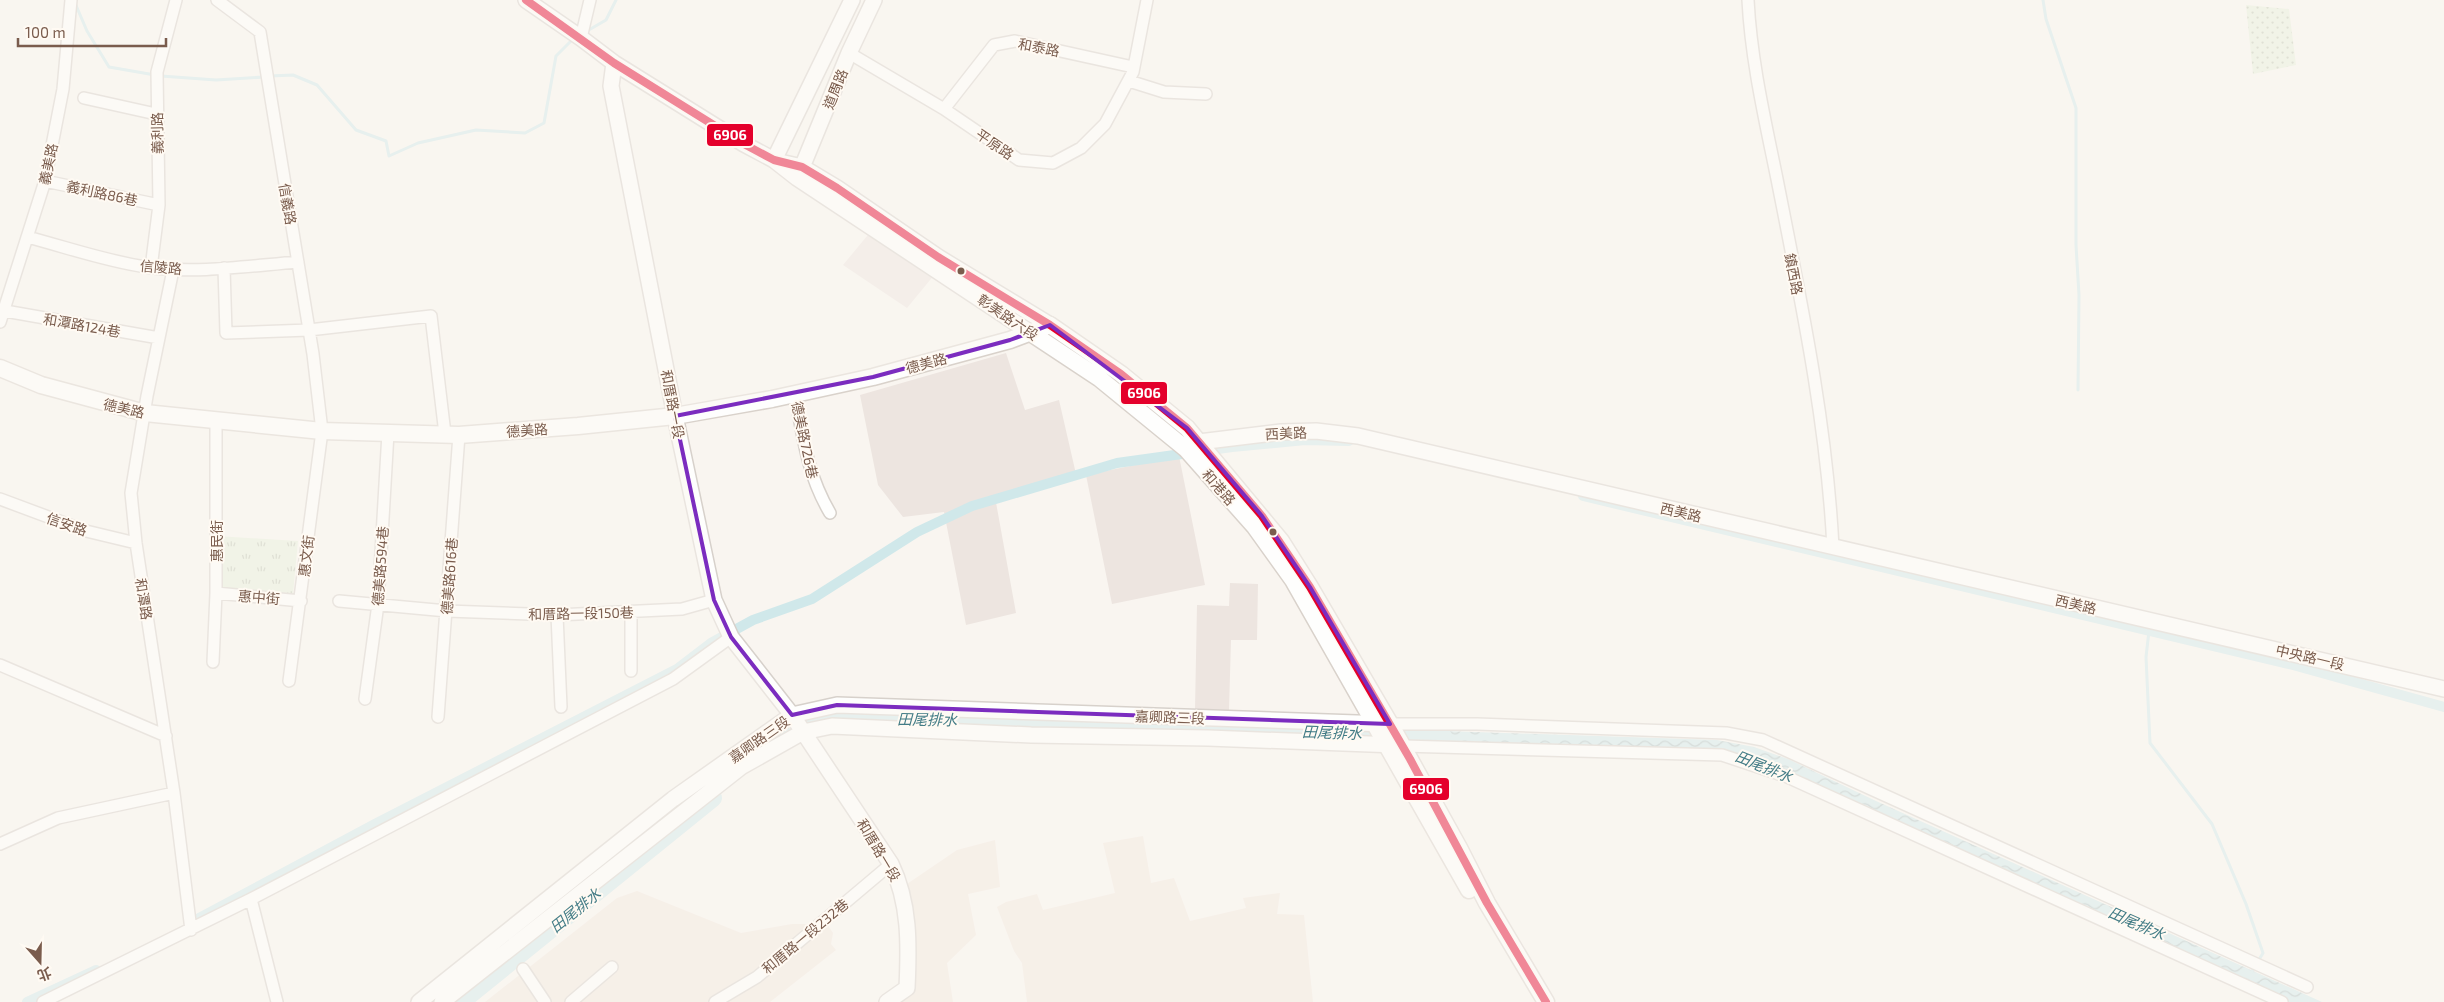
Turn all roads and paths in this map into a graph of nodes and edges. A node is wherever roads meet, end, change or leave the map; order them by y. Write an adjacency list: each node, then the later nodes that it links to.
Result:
1 (176, 0): 18 (street, 義利路)
2 (217, 0): 24 (street, 信義路)
3 (526, 0): 10 (street, 彰美路六段)
4 (590, 0): 10 (street)
5 (852, 0): 19 (street, 道周路)
6 (874, 0): 11 (street, 道周路)
7 (1147, 0): 13 (street, 平原路)
8 (1748, 0): 47 (street, 鎮西路)
9 (71, 1): 21 (street, 義美路)
10 (581, 38): 12 (street, 彰美路六段)
11 (849, 53): 17 (street, 平原路); 20 (street, 道周路)
12 (614, 63): 19 (street, 彰美路六段); 38 (street, 和厝路一段)
13 (1134, 67): 14 (street, 平原路); 17 (street, 和泰路)
14 (1129, 81): 15 (street); 17 (street, 平原路)
15 (1206, 94)
16 (84, 98): 18 (street)
17 (944, 109)
18 (156, 114): 22 (street, 義利路)
19 (774, 160): 20 (street, 彰美路六段)
20 (799, 173): 29 (street, 彰美路六段); 31 (street, 彰美路六段)
21 (45, 181): 22 (street, 義利路86巷); 23 (street, 義美路)
22 (159, 205): 25 (street, 義利路)
23 (27, 237): 25 (street, 信陵路); 28 (street, 義美路)
24 (298, 262): 26 (street, 信陵路); 30 (street, 信義路)
25 (151, 268): 27 (street, 信陵路)
26 (224, 268): 27 (street, 信陵路); 30 (street)
27 (173, 270): 32 (street, 和潭路)
28 (2, 316): 32 (street, 和潭路124巷)
29 (1050, 325): 31 (main road, 德美路); 34 (main road, 彰美路六段)
30 (309, 330): 40 (street, 信義路); 42 (street, 德美路616巷)
31 (1030, 332): 35 (main road, 彰美路六段); 36 (main road, 德美路)
32 (159, 338): 37 (street, 和潭路)
33 (0, 368): 37 (main road, 德美路)
34 (1121, 374): 35 (main road); 43 (main road, 彰美路六段)
35 (1110, 388): 43 (main road, 彰美路六段)
36 (796, 394): 38 (main road, 德美路); 45 (street, 德美路726巷)
37 (145, 413): 39 (main road, 德美路); 46 (street, 和潭路)
38 (675, 416): 42 (main road, 德美路); 49 (street, 和厝路一段)
39 (216, 421): 40 (main road, 德美路); 48 (street, 惠民街)
40 (322, 431): 41 (main road, 德美路); 50 (street, 惠文街)
41 (388, 433): 42 (main road, 德美路); 52 (street, 德美路594巷)
42 (452, 434): 53 (street, 德美路616巷)
43 (1196, 452): 47 (street, 西美路); 68 (main road, 和港路)
44 (0, 499): 46 (street, 信安路)
45 (830, 513)
46 (136, 543): 69 (street, 和潭路)
47 (1833, 548): 56 (street, 西美路)
48 (216, 593): 50 (street, 惠中街); 58 (street, 惠民街)
49 (714, 600): 54 (street, 和厝路一段150巷); 57 (street, 和厝路一段)
50 (301, 601): 61 (street, 惠文街)
51 (339, 601): 52 (street, 和厝路一段150巷)
52 (378, 604): 53 (street, 和厝路一段150巷); 63 (street, 德美路594巷)
53 (447, 611): 55 (street, 和厝路一段150巷); 65 (street, 德美路616巷)
54 (631, 612): 55 (street, 和厝路一段150巷); 60 (street)
55 (557, 615): 64 (street)
56 (2176, 626): 62 (street, 中央路一段)
57 (731, 637): 66 (street, 和厝路一段); 74 (street)
58 (213, 662)
59 (0, 665): 69 (street)
60 (631, 671)
61 (289, 681)
62 (2444, 690)
63 (365, 699)
64 (562, 707)
65 (438, 717)
66 (797, 723): 68 (street, 嘉卿路三段); 68 (street, 嘉卿路三段); 73 (street, 和厝路一段); 81 (street, 嘉卿路三段); 82 (street, 嘉卿路三段)
67 (1726, 733): 68 (street); 70 (street); 78 (street)
68 (1389, 735): 70 (street); 87 (main road, 和港路); 88 (main road, 和港路)
69 (166, 736): 71 (street, 和潭路)
70 (1722, 755): 89 (street)
71 (174, 793): 72 (street); 75 (street, 和潭路)
72 (0, 844)
73 (891, 864): 85 (street, 和厝路一段232巷); 86 (street, 和厝路一段)
74 (251, 899): 75 (street); 80 (street)
75 (191, 930): 79 (street)
76 (612, 967): 84 (street)
77 (523, 969): 83 (street)
78 (2307, 987)
79 (43, 1002)
80 (277, 1002)
81 (419, 1002)
82 (442, 1002)
83 (545, 1002)
84 (571, 1002)
85 (715, 1002)
86 (887, 1002)
87 (1534, 1002)
88 (1546, 1002)
89 (2282, 1002)

